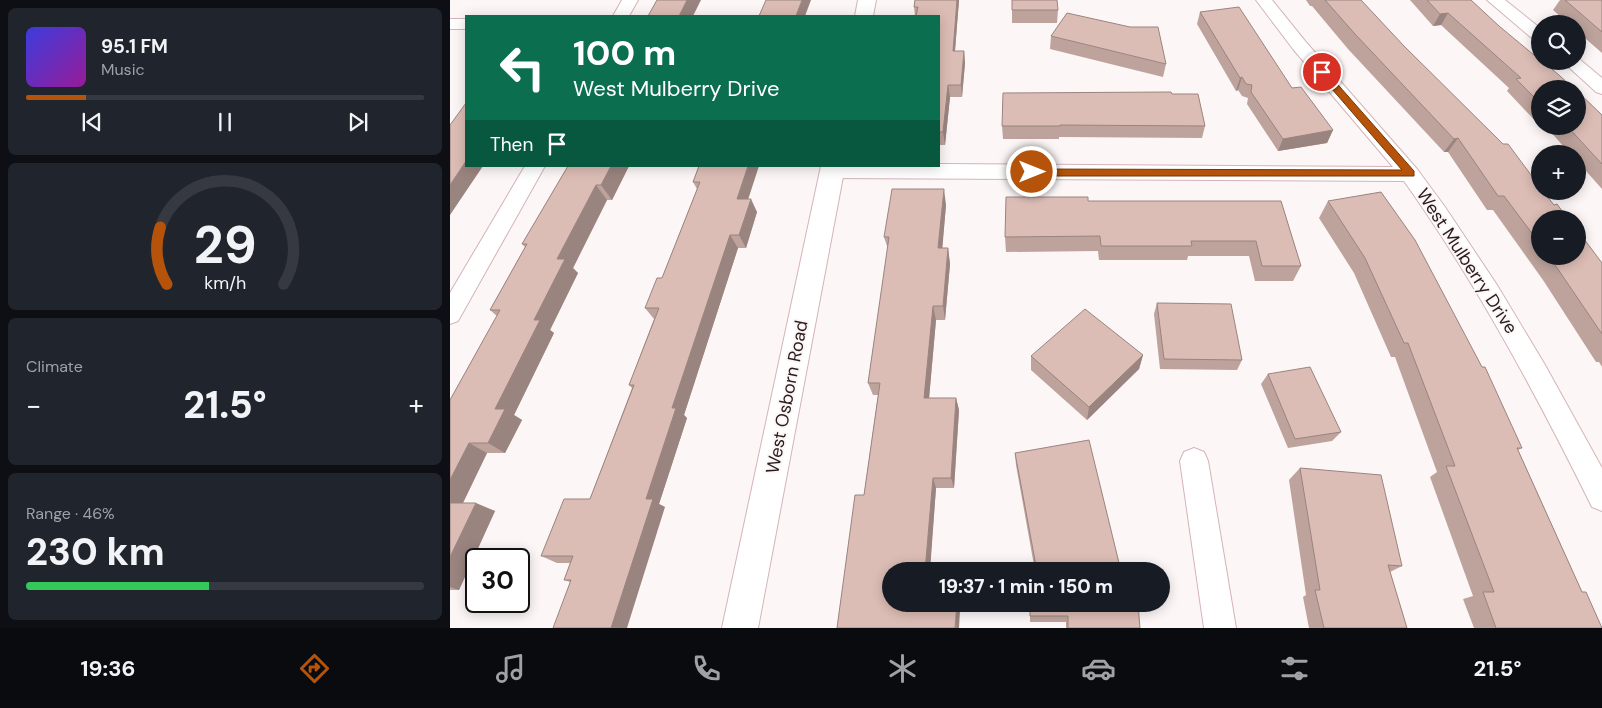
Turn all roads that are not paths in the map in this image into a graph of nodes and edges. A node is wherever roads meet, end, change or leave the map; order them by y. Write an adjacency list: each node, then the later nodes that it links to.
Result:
1 (630, 0): 5 (street)
2 (867, 0): 6 (street)
3 (1264, 0): 14 (street, West Mulberry Drive)
4 (1495, 0): 9 (street)
5 (622, 15)
6 (864, 15)
7 (450, 24): 8 (street)
8 (465, 24)
9 (1531, 29)
10 (1581, 70): 11 (street)
11 (1602, 88)
12 (534, 167): 15 (street)
13 (833, 169): 14 (street); 18 (street, West Osborn Road)
14 (1410, 174): 17 (street, West Mulberry Drive)
15 (450, 314)
16 (1194, 461): 19 (street)
17 (1602, 497)
18 (740, 628)
19 (1220, 628)

